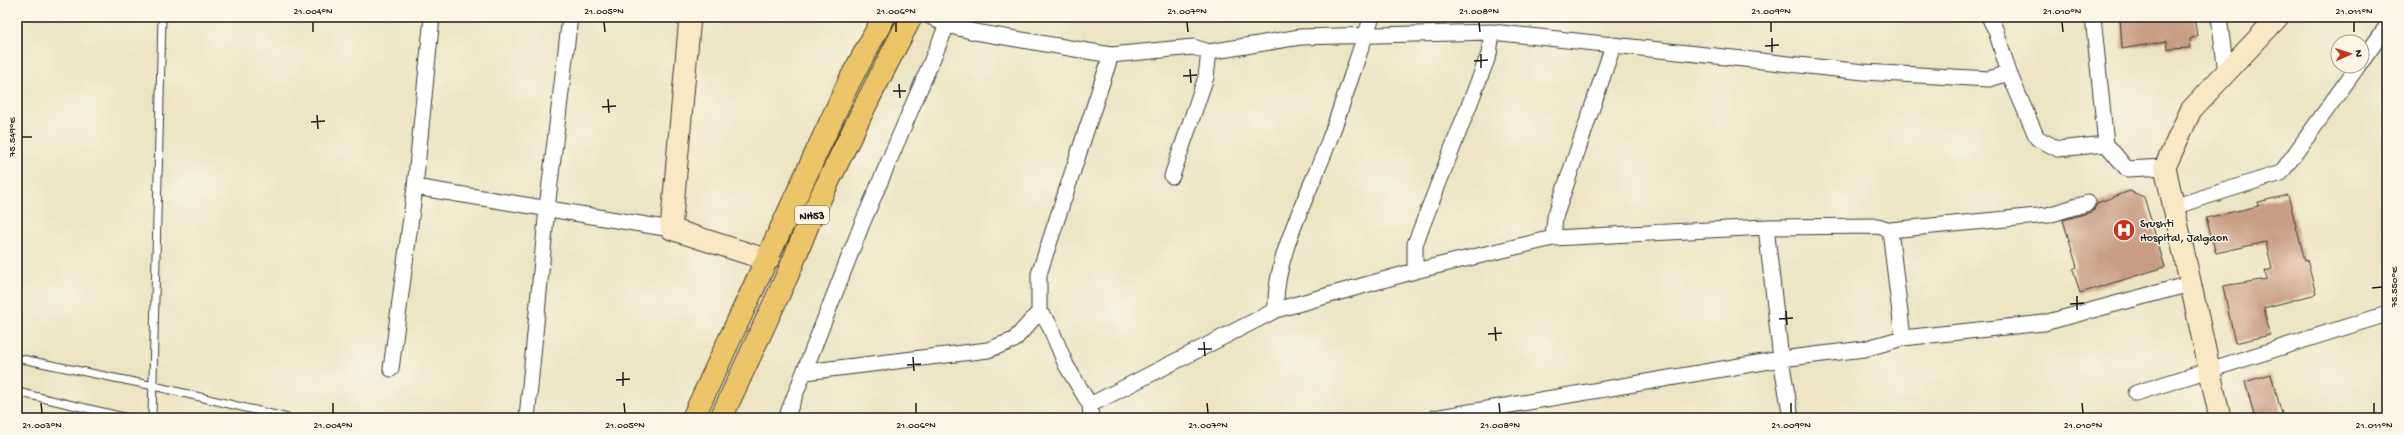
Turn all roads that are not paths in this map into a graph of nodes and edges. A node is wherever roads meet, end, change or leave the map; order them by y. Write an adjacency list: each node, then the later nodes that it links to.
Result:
1 (162, 17): 47 (lane)
2 (432, 17): 27 (street)
3 (570, 17): 30 (street)
4 (690, 17): 32 (main road)
5 (884, 17): 35 (highway, NH53)
6 (911, 17): 56 (highway, NH53)
7 (931, 17): 13 (street)
8 (1372, 17): 16 (street)
9 (1988, 17): 22 (street)
10 (2093, 17): 24 (street)
11 (2219, 17): 21 (street)
12 (2278, 17): 21 (main road)
13 (952, 21): 20 (street); 46 (street)
14 (2387, 26): 18 (street)
15 (1492, 32): 16 (street); 17 (street); 36 (street)
16 (1366, 34): 19 (street); 38 (street)
17 (1613, 46): 22 (street); 34 (street)
18 (2370, 50)
19 (1209, 52): 20 (street); 26 (street)
20 (1111, 54): 39 (street)
21 (2226, 72): 25 (main road)
22 (2009, 74): 24 (street)
23 (2352, 74): 29 (street)
24 (2106, 144): 25 (street)
25 (2165, 167): 29 (main road)
26 (1172, 176)
27 (415, 186): 30 (street); 45 (street)
28 (2088, 203): 33 (street)
29 (2173, 207): 37 (main road)
30 (547, 208): 32 (street); 54 (street)
31 (1766, 227): 33 (street); 34 (street); 43 (street)
32 (671, 229): 35 (main road)
33 (1890, 230): 41 (street)
34 (1553, 238): 36 (street)
35 (768, 260): 55 (highway, NH53)
36 (1414, 270): 38 (street)
37 (2190, 284): 41 (street); 44 (main road)
38 (1276, 310): 50 (street)
39 (1038, 312): 46 (street); 50 (street)
40 (2387, 314): 44 (street)
41 (1903, 338): 43 (street)
42 (17, 358): 47 (lane)
43 (1781, 359): 58 (street); 59 (street)
44 (2209, 368): 49 (street); 60 (main road)
45 (392, 369)
46 (805, 372): 57 (street)
47 (154, 386): 52 (lane); 53 (lane)
48 (17, 392): 51 (lane)
49 (2136, 393)
50 (1090, 412)
51 (128, 418)
52 (152, 418)
53 (288, 418)
54 (527, 418)
55 (693, 418)
56 (721, 418)
57 (786, 418)
58 (1434, 418)
59 (1791, 418)
60 (2220, 418)

